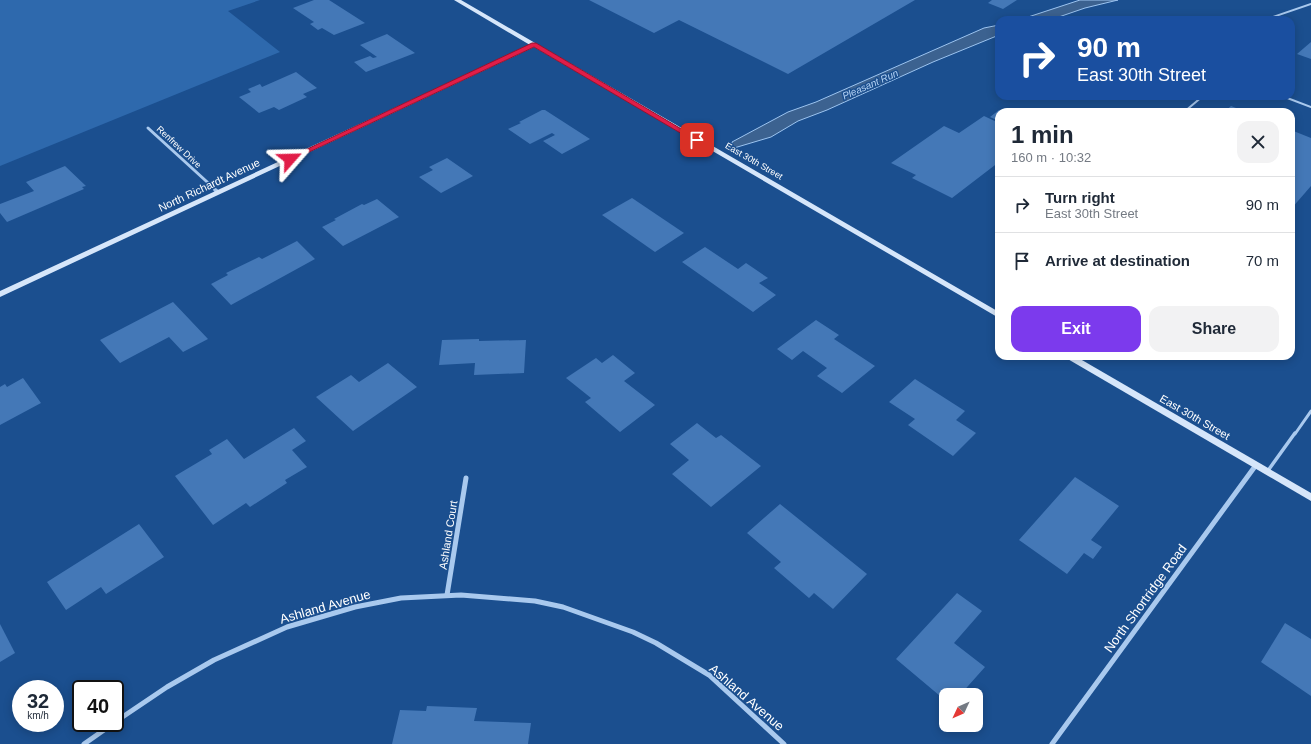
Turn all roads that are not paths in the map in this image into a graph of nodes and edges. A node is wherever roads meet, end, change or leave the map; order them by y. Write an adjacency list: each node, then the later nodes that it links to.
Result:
1 (457, 0): 4 (main road, East 30th Street)
2 (1311, 4): 3 (lane)
3 (1276, 16)
4 (534, 45): 10 (main road, North Richardt Avenue); 12 (main road, East 30th Street)
5 (1198, 100): 8 (lane)
6 (1293, 100): 7 (lane)
7 (1311, 107)
8 (1189, 108)
9 (148, 128): 10 (street, Renfrew Drive)
10 (218, 192): 11 (main road, North Richardt Avenue)
11 (0, 294)
12 (995, 313)
13 (1076, 360): 15 (main road, East 30th Street)
14 (1311, 411): 16 (lane)
15 (1256, 465): 16 (main road, East 30th Street); 24 (street, North Shortridge Road)
16 (1268, 472): 18 (main road, East 30th Street)
17 (466, 478): 19 (street, Ashland Court)
18 (1311, 497)
19 (447, 595): 20 (street, Ashland Avenue); 23 (street, Ashland Avenue)
20 (124, 716)
21 (101, 732): 22 (street, Ashland Avenue)
22 (84, 744)
23 (784, 744)
24 (1052, 744)

